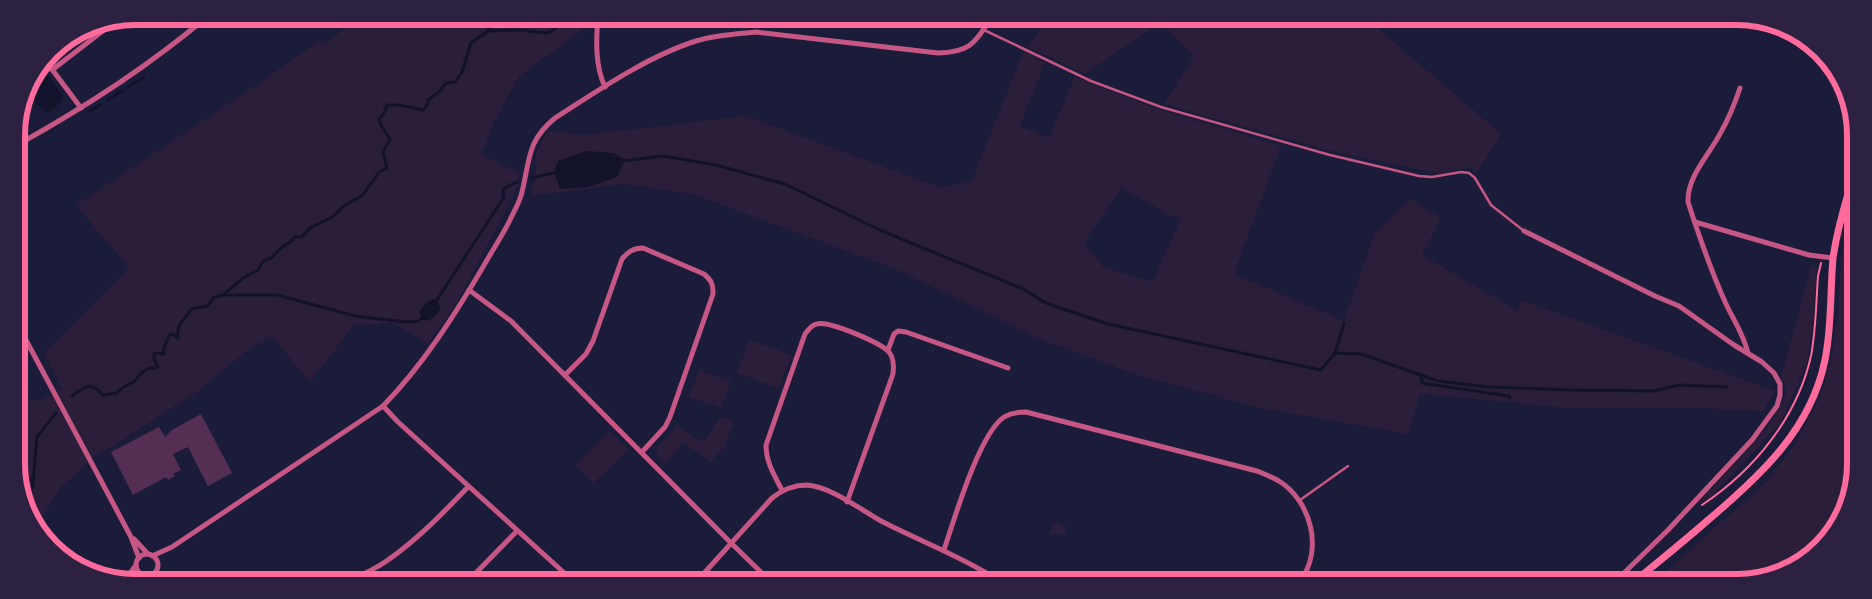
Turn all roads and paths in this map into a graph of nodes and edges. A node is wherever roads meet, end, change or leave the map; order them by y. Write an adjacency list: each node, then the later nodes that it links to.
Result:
1 (197, 25): 10 (street)
2 (598, 25): 8 (street)
3 (987, 25): 5 (street)
4 (105, 29): 7 (street)
5 (984, 30): 8 (street); 16 (lane)
6 (49, 66): 7 (street)
7 (52, 70): 10 (street)
8 (605, 87): 19 (street)
9 (1740, 88): 15 (street)
10 (81, 108): 11 (street)
11 (25, 140)
12 (1847, 171): 13 (path)
13 (1844, 180)
14 (1847, 198): 18 (main road)
15 (1695, 222): 17 (street); 22 (street)
16 (1524, 230): 22 (street)
17 (1823, 256): 18 (street); 32 (path)
18 (1833, 258): 55 (main road)
19 (470, 290): 24 (street); 25 (street)
20 (25, 341): 34 (street)
21 (888, 350): 23 (street); 29 (street); 31 (street)
22 (1748, 353): 54 (street)
23 (1008, 368)
24 (565, 375): 26 (street); 26 (street)
25 (383, 406): 28 (street); 36 (street)
26 (642, 452): 35 (street)
27 (1348, 466): 30 (lane)
28 (468, 486): 33 (street); 47 (street)
29 (782, 490): 31 (street); 35 (street)
30 (1299, 501): 37 (street); 53 (street)
31 (847, 502): 37 (street)
32 (1698, 508)
33 (518, 531): 48 (street); 49 (street)
34 (131, 537): 38 (street); 39 (street)
35 (731, 543): 50 (street); 51 (street)
36 (172, 547): 38 (street); 40 (street)
37 (944, 550): 52 (street)
38 (150, 555): 39 (street); 40 (street)
39 (138, 558): 41 (street)
40 (157, 561): 42 (street)
41 (136, 564): 43 (street); 44 (street)
42 (157, 569): 45 (street); 46 (street)
43 (130, 574)
44 (140, 574)
45 (153, 574)
46 (158, 574)
47 (363, 574)
48 (476, 574)
49 (565, 574)
50 (703, 574)
51 (763, 574)
52 (989, 574)
53 (1304, 574)
54 (1625, 574)
55 (1644, 574)

